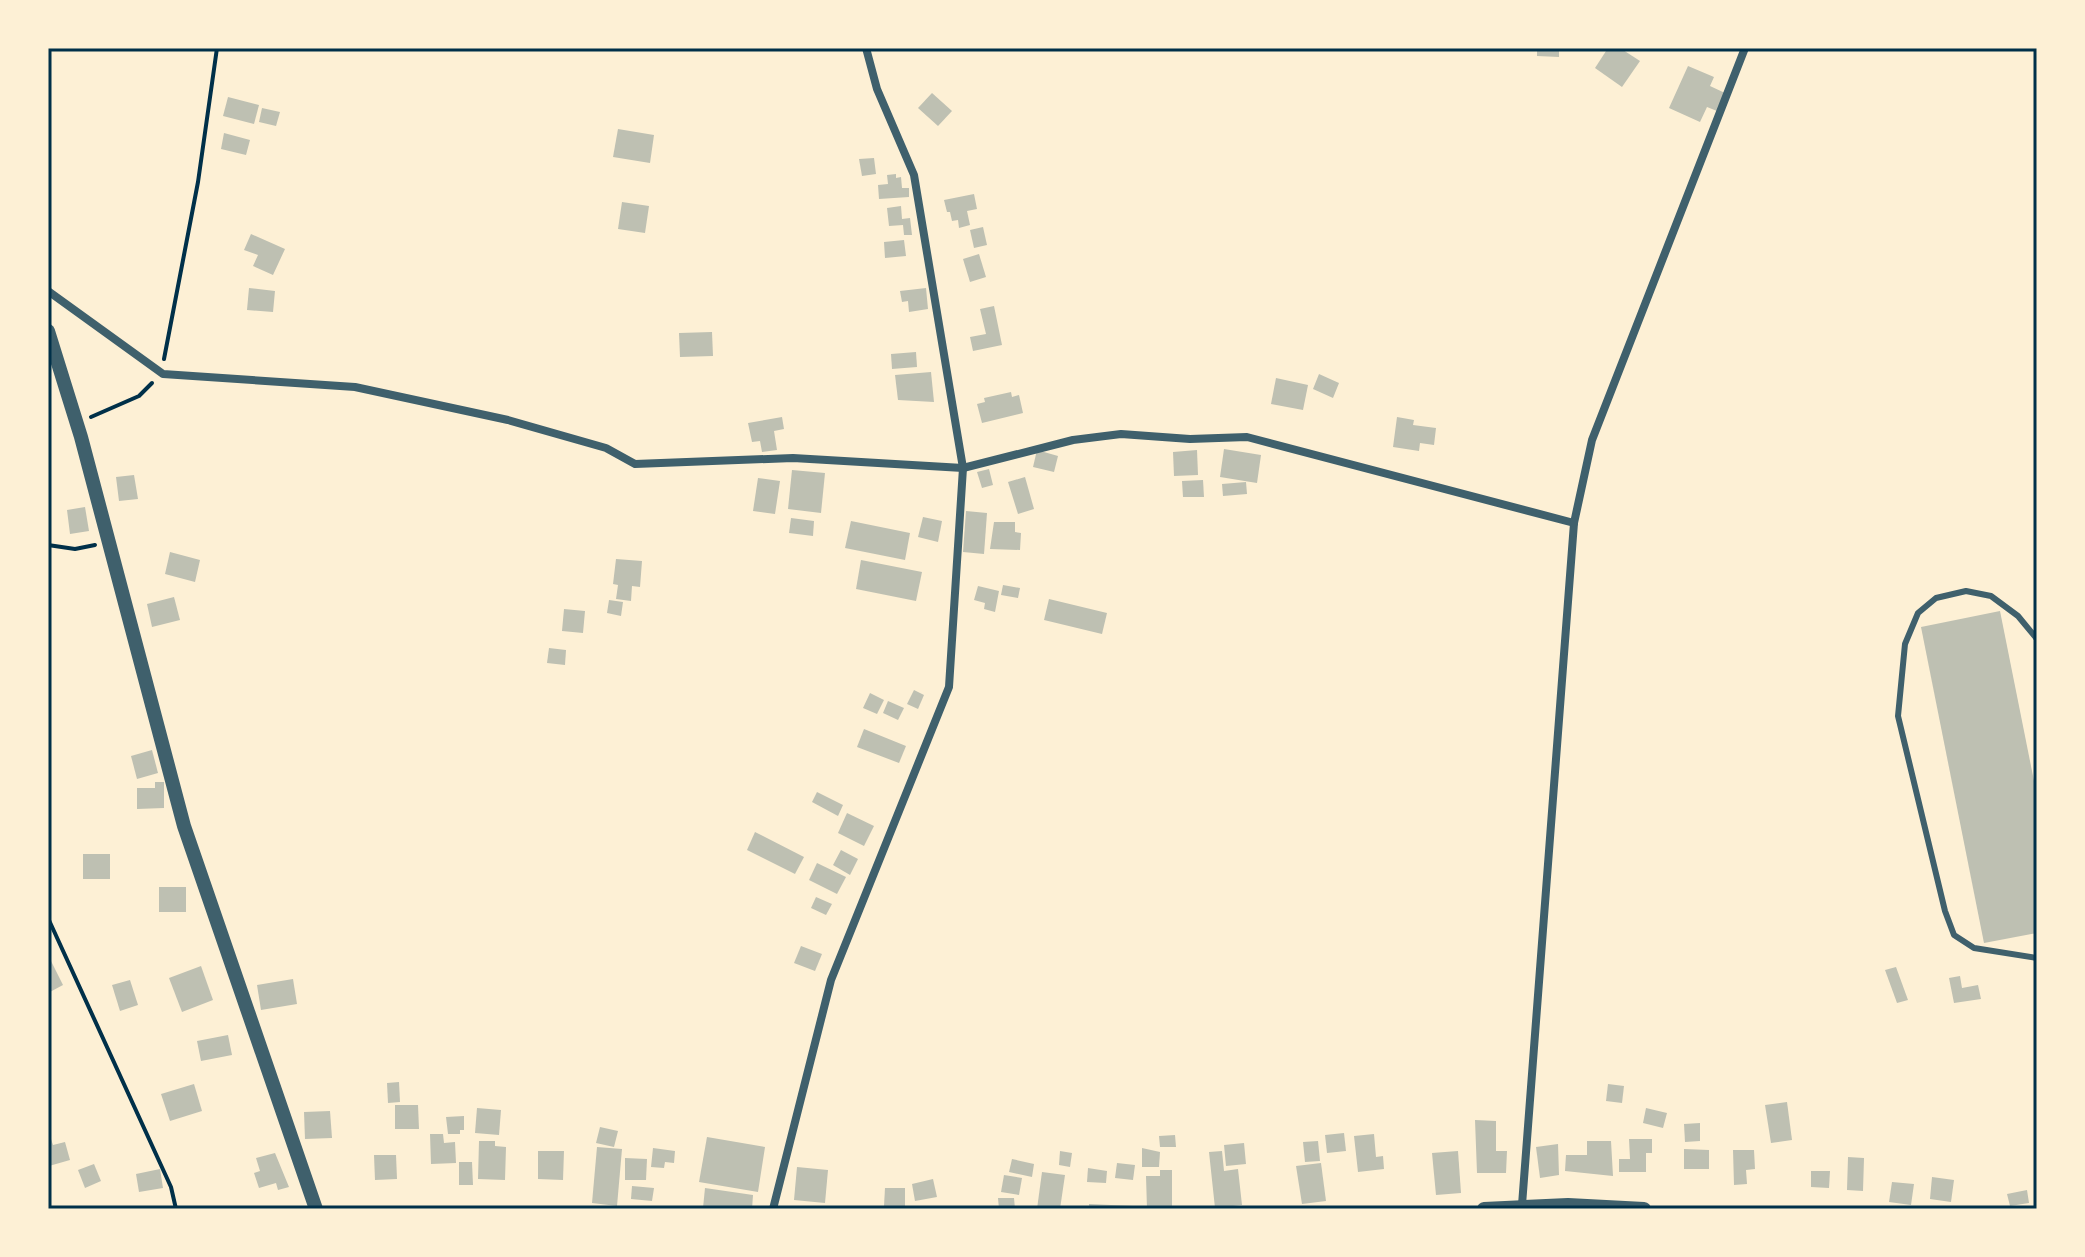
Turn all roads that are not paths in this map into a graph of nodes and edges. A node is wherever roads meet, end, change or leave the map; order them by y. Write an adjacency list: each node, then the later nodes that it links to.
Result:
1 (866, 48): 5 (street)
2 (1745, 48): 6 (street)
3 (48, 291): 5 (street)
4 (48, 331): 11 (street)
5 (963, 468): 6 (street); 12 (street)
6 (1574, 523): 9 (street)
7 (2037, 639): 8 (lane)
8 (2037, 958)
9 (1522, 1205): 10 (street); 13 (street)
10 (1568, 1207): 14 (street)
11 (316, 1209)
12 (773, 1209)
13 (1484, 1209)
14 (1644, 1209)

